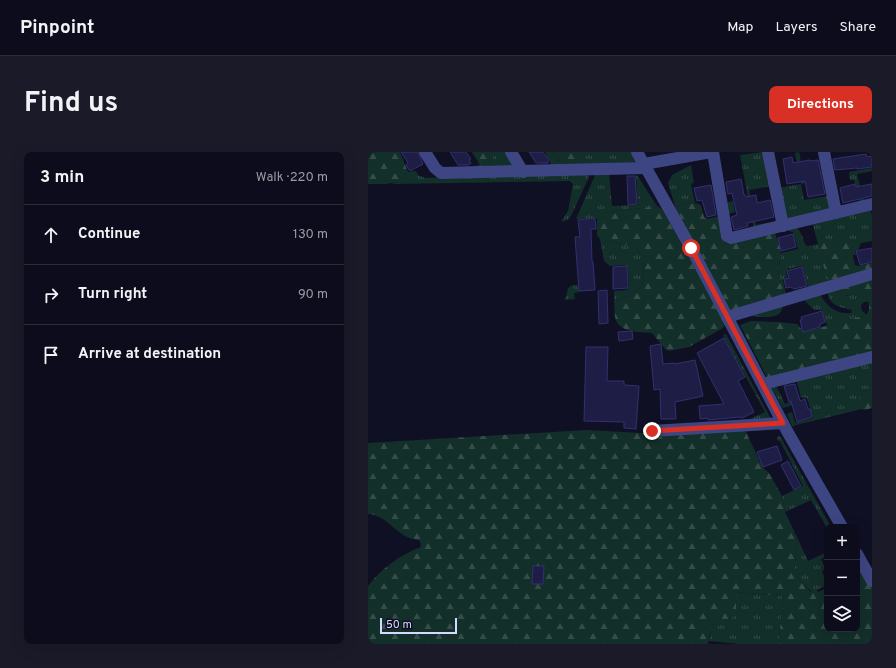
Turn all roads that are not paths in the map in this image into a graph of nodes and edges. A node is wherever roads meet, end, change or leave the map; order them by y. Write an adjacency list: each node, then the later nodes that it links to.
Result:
1 (425, 152): 8 (street)
2 (511, 152): 8 (street)
3 (637, 152): 7 (street)
4 (712, 152): 7 (street); 11 (street)
5 (768, 152): 11 (street)
6 (824, 152): 10 (street)
7 (645, 166): 8 (street); 13 (street)
8 (523, 172)
9 (872, 204): 10 (street)
10 (836, 213): 11 (street)
11 (783, 226)
12 (872, 274): 13 (street)
13 (727, 317): 15 (street)
14 (872, 357): 15 (street)
15 (763, 384): 16 (street)
16 (783, 423): 17 (street); 18 (street)
17 (652, 431)
18 (840, 524)
19 (860, 559): 20 (street)
20 (872, 581)

